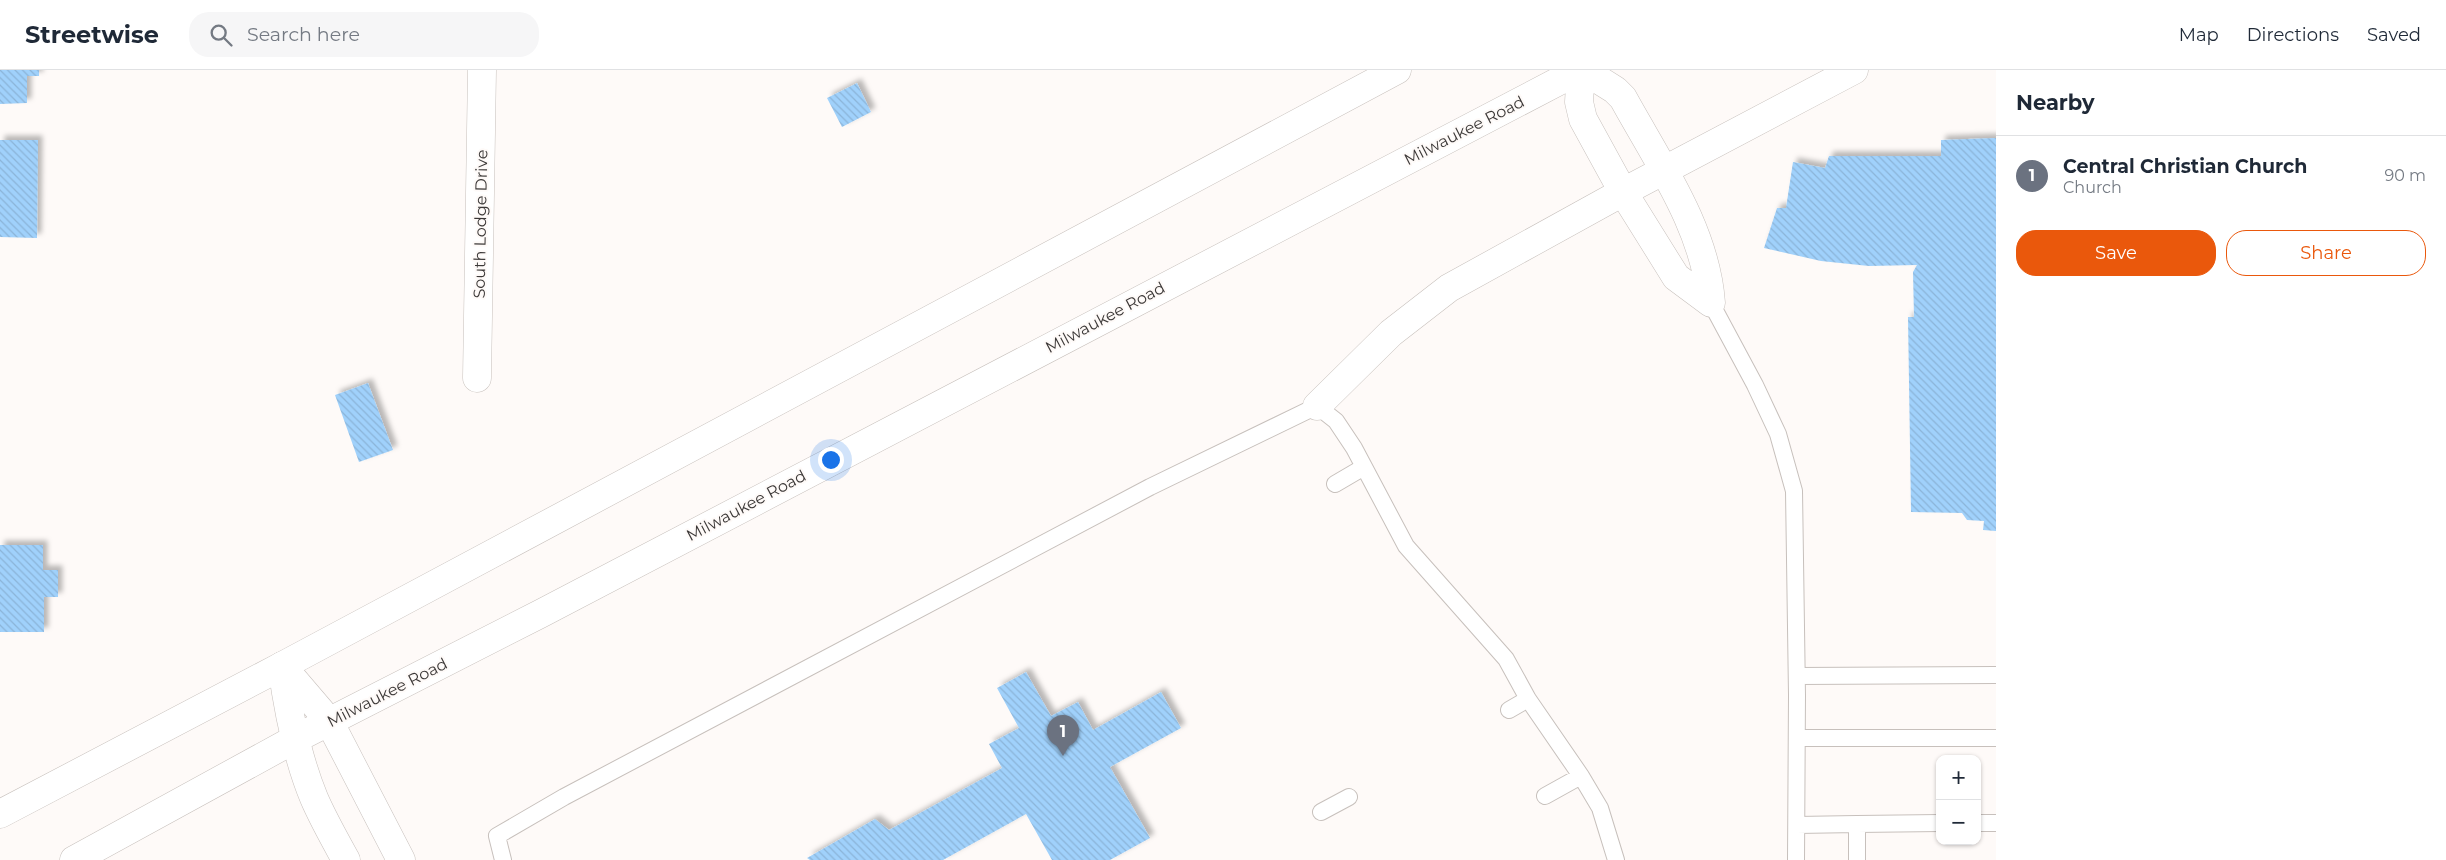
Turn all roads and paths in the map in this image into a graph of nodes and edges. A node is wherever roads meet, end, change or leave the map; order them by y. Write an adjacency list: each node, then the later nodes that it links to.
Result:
1 (482, 70): 8 (main road, South Lodge Drive)
2 (1397, 70): 12 (main road)
3 (1581, 70): 5 (main road); 6 (main road); 17 (main road, Milwaukee Road)
4 (1854, 70): 5 (main road)
5 (1664, 171): 6 (main road); 7 (main road)
6 (1623, 192): 7 (main road); 9 (main road)
7 (1711, 303): 14 (lane)
8 (477, 378)
9 (1317, 406): 10 (lane); 35 (lane)
10 (1364, 467): 11 (lane); 15 (lane)
11 (1335, 484)
12 (282, 666): 17 (main road); 20 (main road); 25 (main road)
13 (1996, 675): 14 (lane)
14 (1797, 676): 18 (lane)
15 (1528, 699): 16 (lane); 21 (lane)
16 (1509, 710)
17 (329, 721): 20 (main road, Milwaukee Road); 34 (main road)
18 (1797, 738): 19 (lane); 30 (lane)
19 (1996, 738)
20 (295, 739): 32 (main road, Milwaukee Road); 33 (main road)
21 (1581, 776): 22 (lane); 31 (lane)
22 (1545, 796)
23 (1349, 797): 24 (lane)
24 (1321, 812)
25 (0, 814)
26 (1936, 823): 29 (lane)
27 (1981, 823): 28 (lane)
28 (1996, 823)
29 (1857, 824): 30 (lane); 37 (lane)
30 (1797, 825): 36 (lane)
31 (1613, 859)
32 (74, 860)
33 (346, 860)
34 (401, 860)
35 (503, 860)
36 (1796, 860)
37 (1857, 860)

